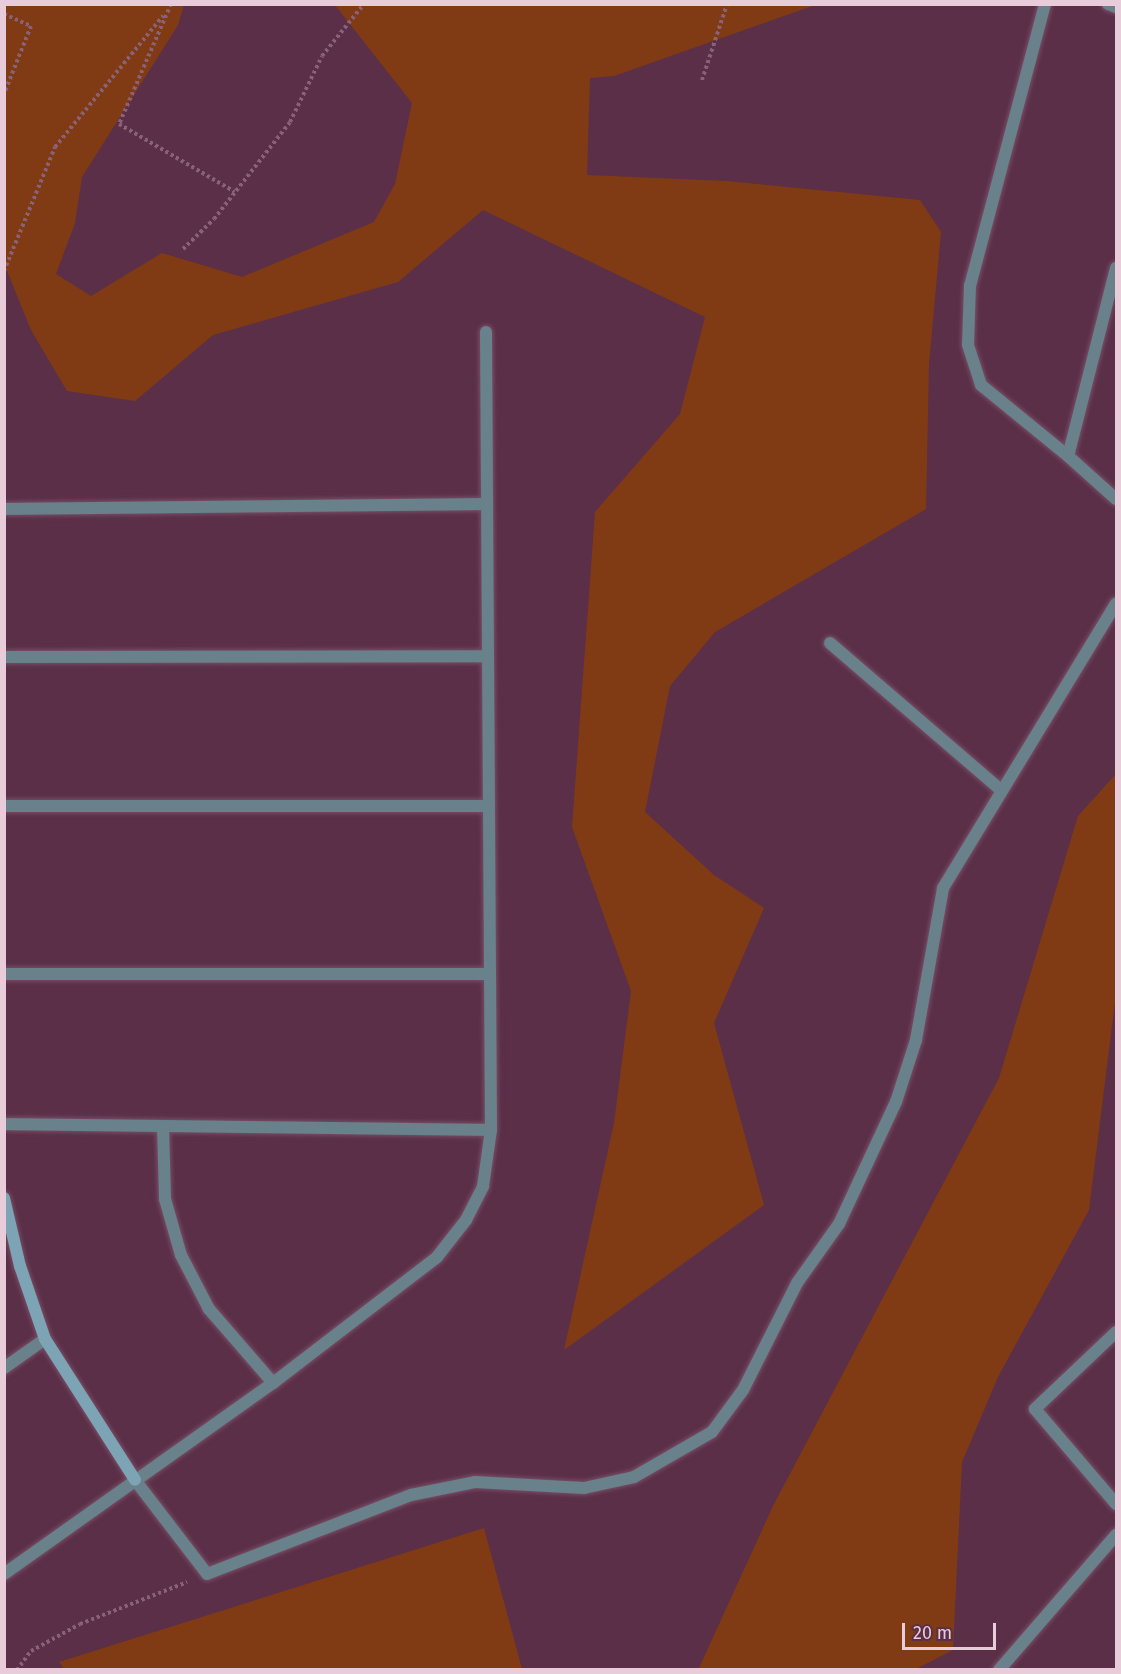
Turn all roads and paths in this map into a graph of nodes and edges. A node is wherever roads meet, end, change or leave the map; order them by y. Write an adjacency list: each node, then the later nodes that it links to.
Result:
1 (171, 4): 8 (path)
2 (364, 4): 11 (path)
3 (727, 4): 9 (path)
4 (1045, 4): 16 (street)
5 (1108, 4): 6 (street)
6 (1116, 7)
7 (4, 14): 10 (path)
8 (163, 16): 11 (path); 14 (path)
9 (702, 80)
10 (4, 94)
11 (235, 192): 12 (path)
12 (183, 249)
13 (1116, 268): 16 (street)
14 (4, 272)
15 (486, 332): 18 (street)
16 (1068, 456): 17 (street)
17 (1116, 499)
18 (484, 504): 19 (street); 22 (street)
19 (4, 508)
20 (1116, 604): 24 (street)
21 (830, 643): 24 (street)
22 (485, 656): 23 (street); 26 (street)
23 (4, 657)
24 (1000, 789): 41 (street)
25 (4, 806): 26 (street)
26 (487, 806): 28 (street)
27 (4, 974): 28 (street)
28 (489, 975): 31 (street)
29 (4, 1124): 30 (street)
30 (163, 1126): 31 (street); 36 (street)
31 (491, 1130): 36 (street)
32 (4, 1198): 34 (street)
33 (1116, 1332): 38 (street)
34 (45, 1339): 35 (street); 37 (street)
35 (4, 1368)
36 (273, 1383): 37 (street)
37 (135, 1480): 40 (street); 41 (street)
38 (1116, 1504)
39 (1116, 1535): 43 (street)
40 (4, 1574)
41 (207, 1574): 42 (path)
42 (17, 1670)
43 (999, 1670)

